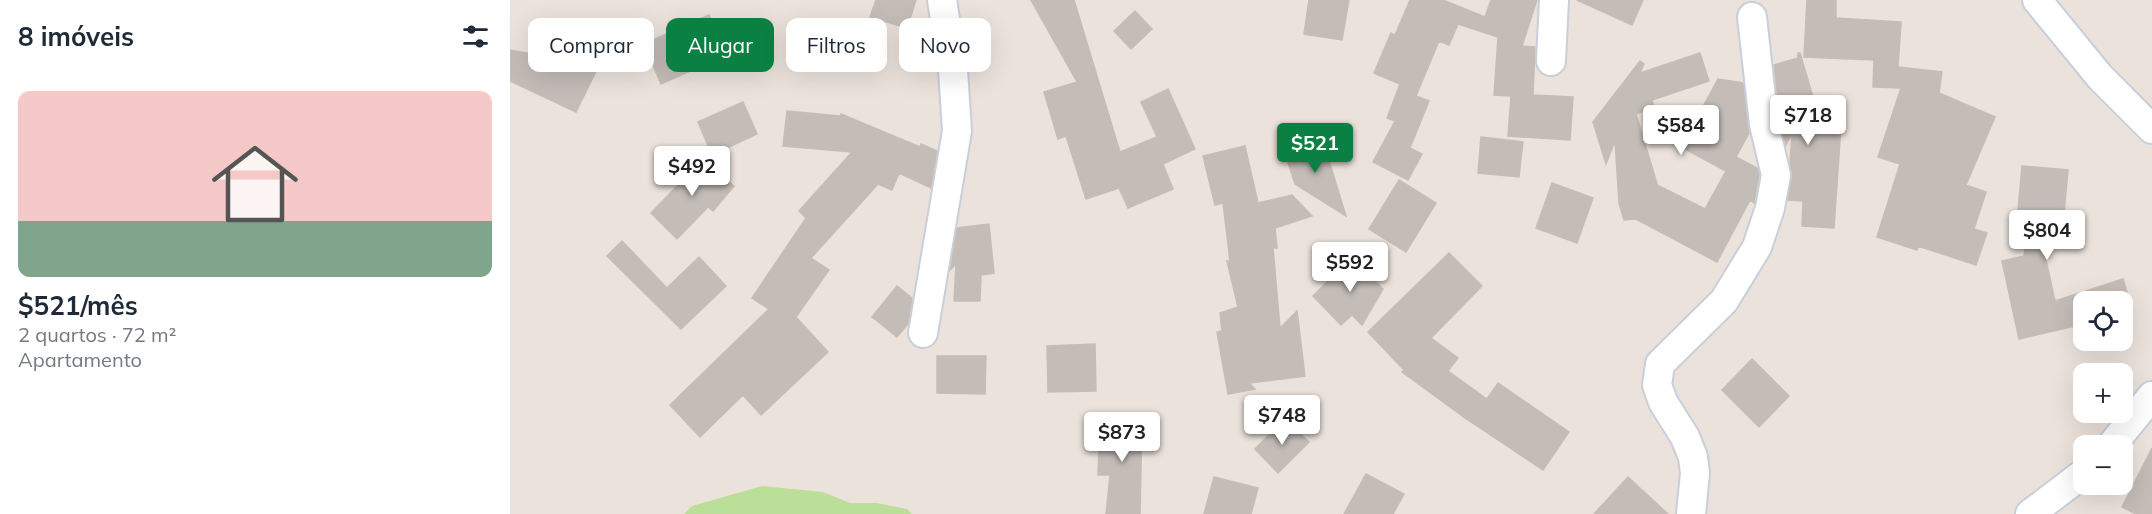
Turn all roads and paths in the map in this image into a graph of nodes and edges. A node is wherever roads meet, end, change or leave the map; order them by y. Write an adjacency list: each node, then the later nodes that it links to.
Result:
1 (942, 0): 7 (street)
2 (1554, 0): 5 (street)
3 (2037, 0): 6 (street)
4 (1752, 17): 11 (street)
5 (1551, 61)
6 (2152, 129)
7 (923, 333)
8 (2152, 396): 9 (street)
9 (2120, 435)
10 (2073, 481): 12 (street)
11 (1691, 514)
12 (2030, 514)

